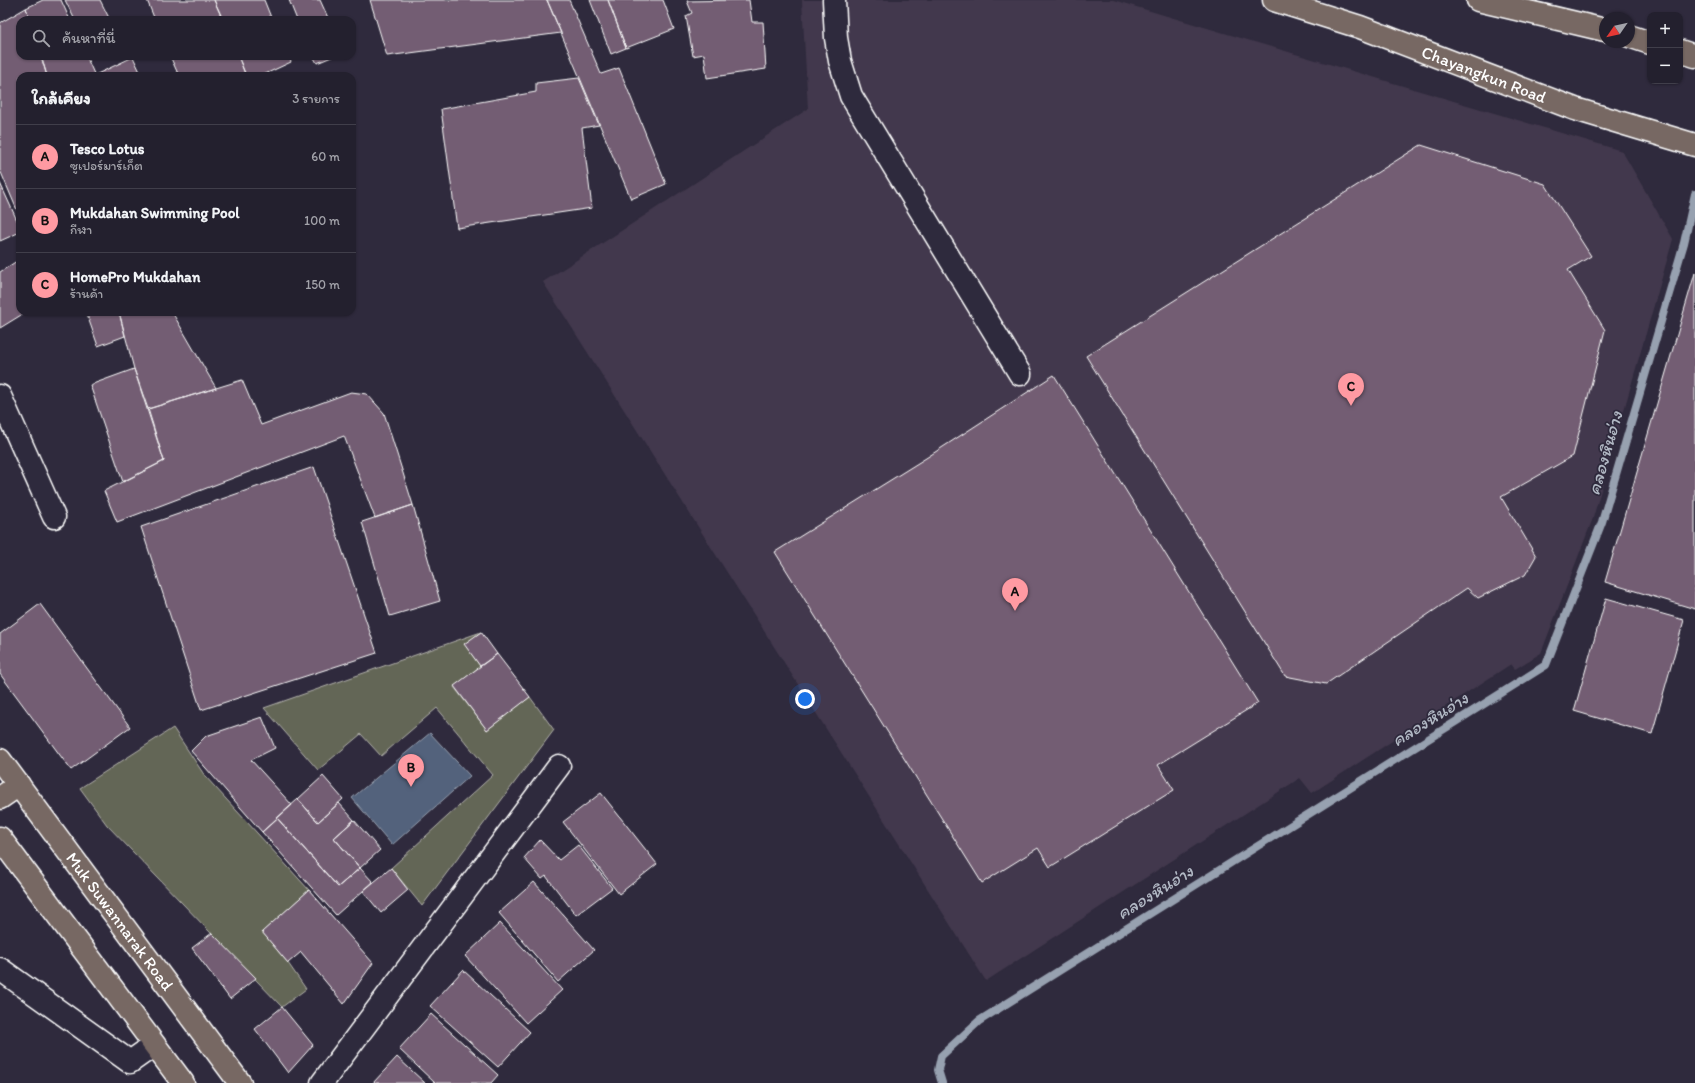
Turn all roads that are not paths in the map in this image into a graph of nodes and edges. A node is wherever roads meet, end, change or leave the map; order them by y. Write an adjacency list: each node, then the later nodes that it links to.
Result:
1 (834, 0): 10 (street)
2 (1274, 0): 9 (main road, Chayangkun Road)
3 (1478, 0): 4 (main road)
4 (1599, 29)
5 (1635, 38): 6 (main road)
6 (1647, 41)
7 (1683, 52): 8 (main road)
8 (1695, 56)
9 (1695, 146)
10 (1020, 374)
11 (0, 396): 12 (street)
12 (54, 517)
13 (0, 760): 15 (main road, Muk Suwannarak Road)
14 (559, 766): 22 (street)
15 (19, 785): 16 (main road); 21 (main road, Muk Suwannarak Road)
16 (0, 798)
17 (0, 838): 19 (main road)
18 (0, 969): 19 (street)
19 (154, 1045): 20 (main road)
20 (183, 1083)
21 (240, 1083)
22 (322, 1083)

